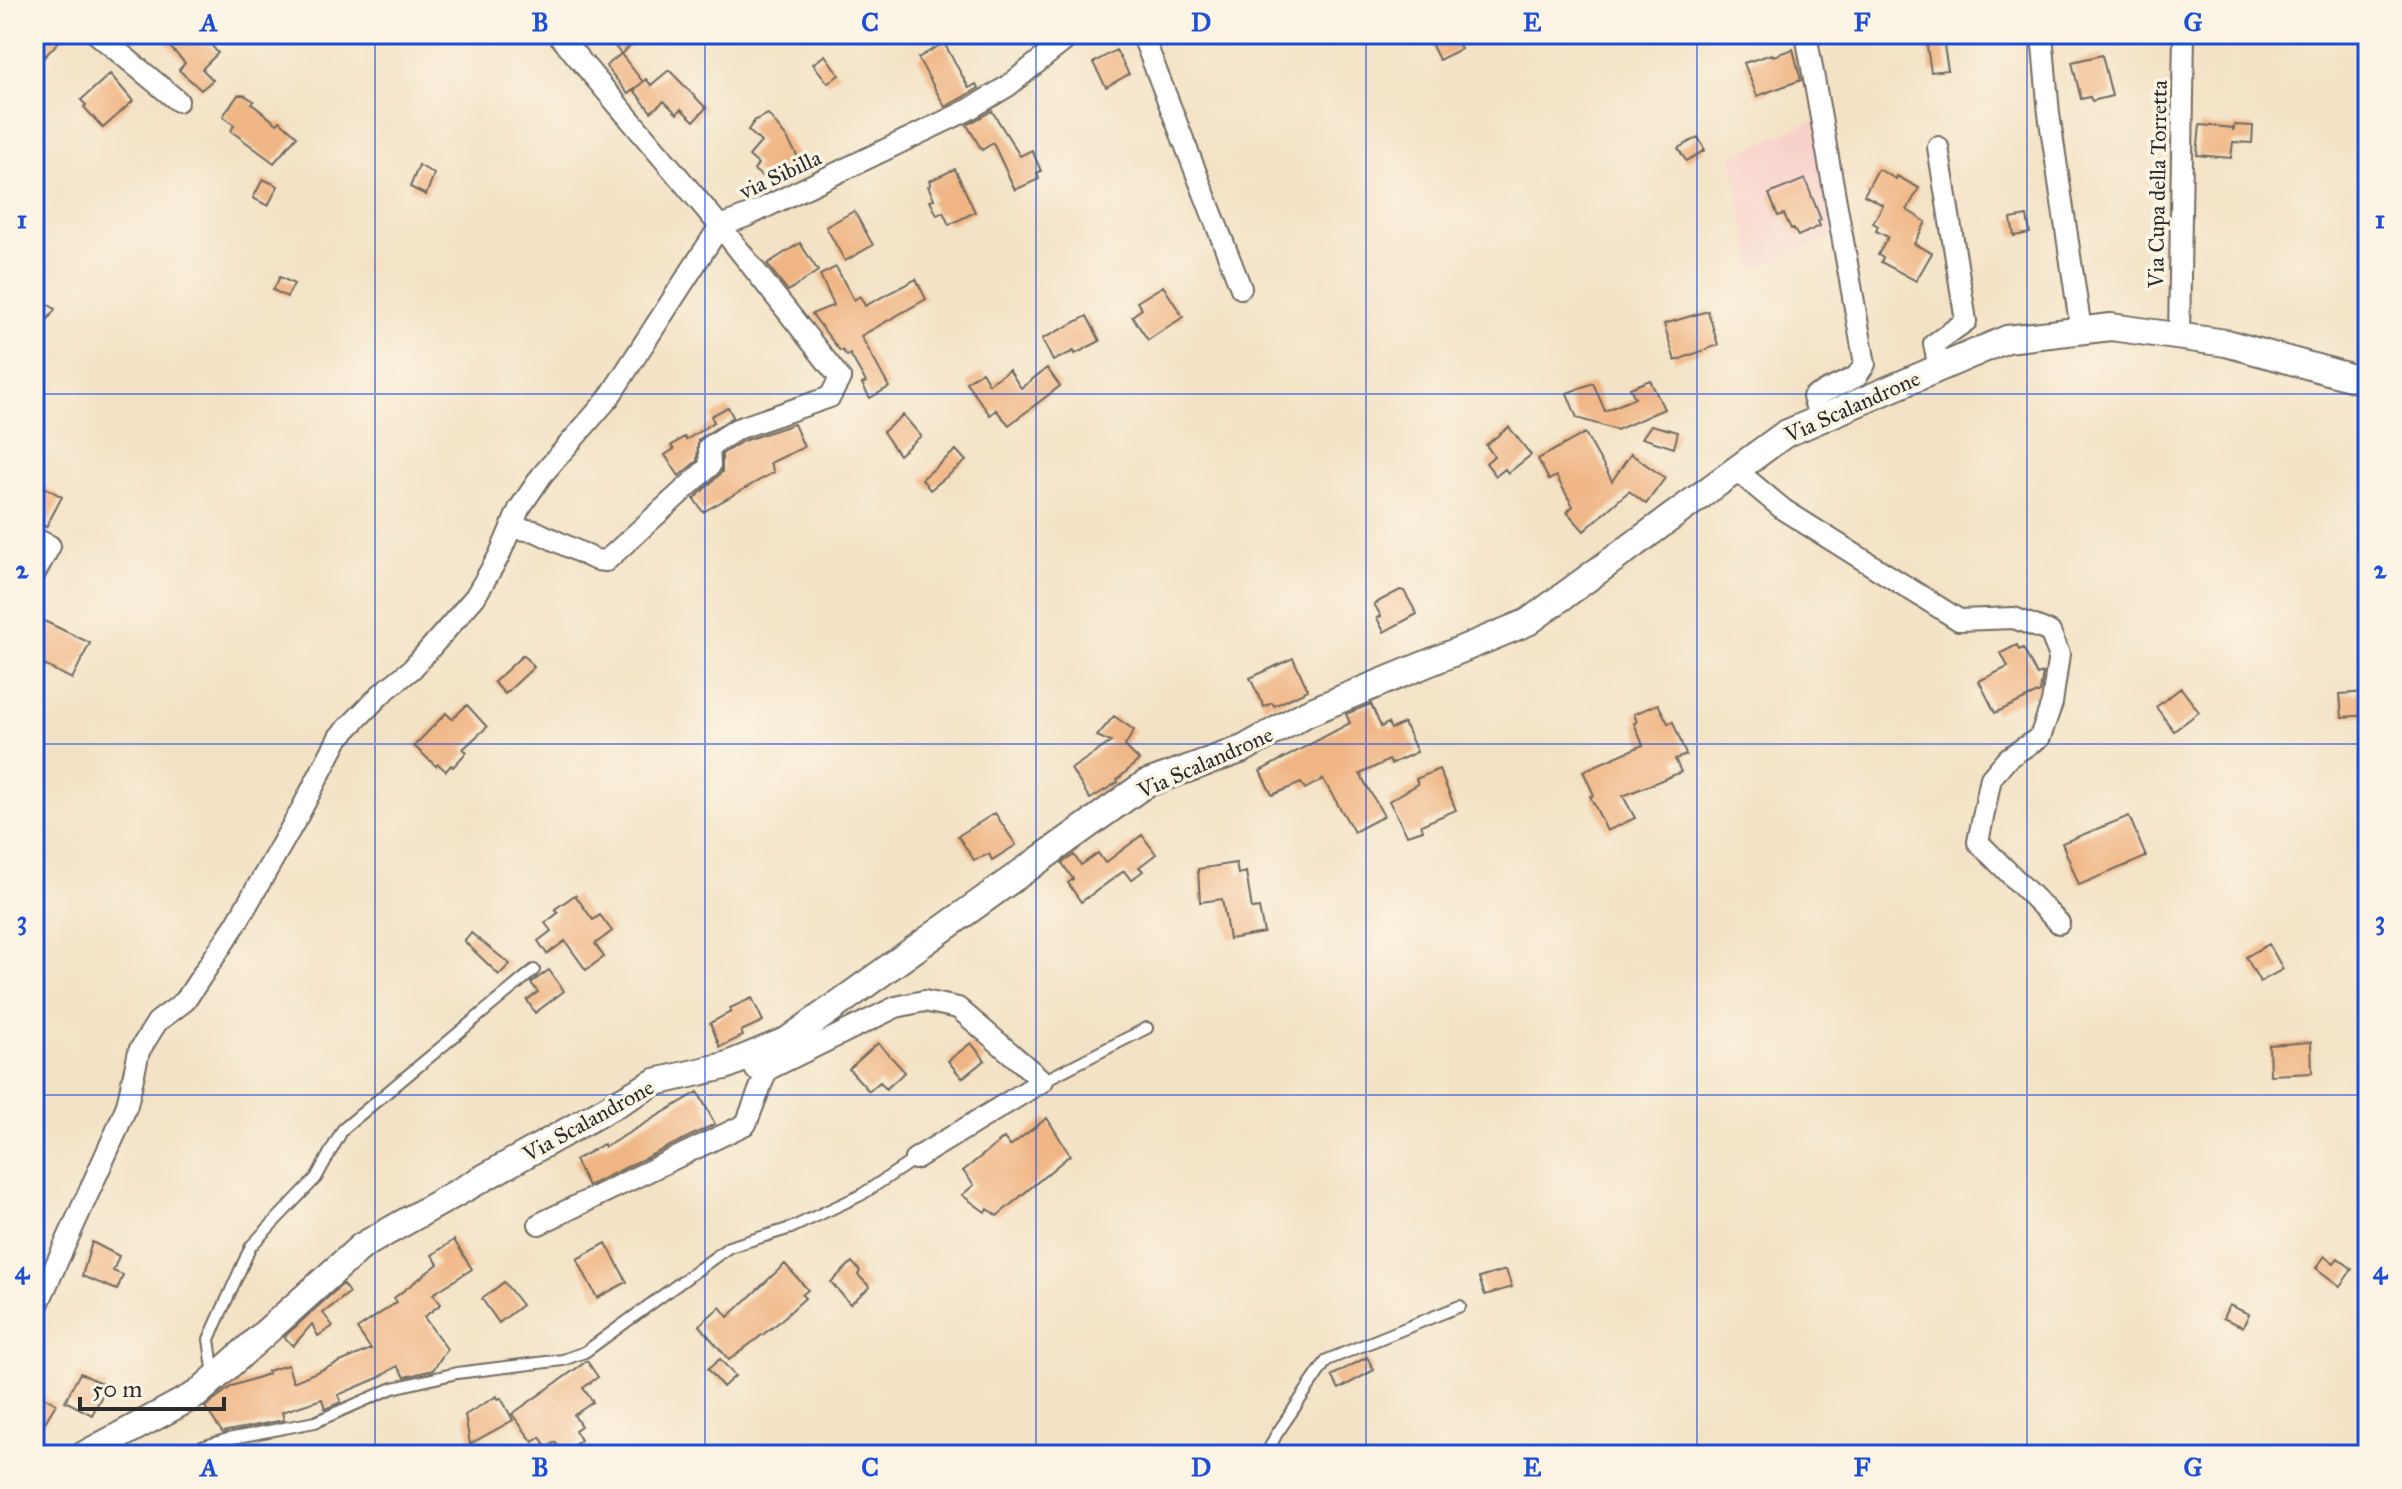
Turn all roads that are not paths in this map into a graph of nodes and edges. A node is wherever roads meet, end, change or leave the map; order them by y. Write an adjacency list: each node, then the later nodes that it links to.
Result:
1 (97, 34): 8 (street)
2 (558, 34): 10 (street)
3 (1073, 34): 10 (street, via Sibilla)
4 (1142, 34): 11 (street)
5 (1806, 34): 16 (street)
6 (2042, 34): 12 (street)
7 (2184, 34): 13 (street, Via Cupa della Torretta)
8 (178, 101)
9 (1938, 147): 14 (street)
10 (720, 226): 18 (street); 18 (street)
11 (1241, 288)
12 (2081, 330): 13 (street, Via Scalandrone); 14 (street, Via Scalandrone)
13 (2179, 336): 15 (street, Via Scalandrone)
14 (1939, 368): 16 (street, Via Scalandrone)
15 (2368, 382)
16 (1820, 419): 17 (street, Via Scalandrone)
17 (1736, 470): 21 (street); 24 (street, Via Scalandrone)
18 (511, 528): 30 (street)
19 (34, 538): 20 (street)
20 (34, 575)
21 (2059, 923)
22 (534, 970): 31 (lane)
23 (1147, 1028): 26 (lane)
24 (725, 1066): 25 (street); 31 (street, Via Scalandrone)
25 (767, 1070): 26 (street); 28 (street)
26 (1043, 1081): 27 (street)
27 (915, 1159): 33 (lane)
28 (539, 1224)
29 (1460, 1306): 34 (lane)
30 (34, 1313)
31 (214, 1379): 32 (street, Via Scalandrone)
32 (84, 1455)
33 (176, 1455)
34 (1266, 1455)

